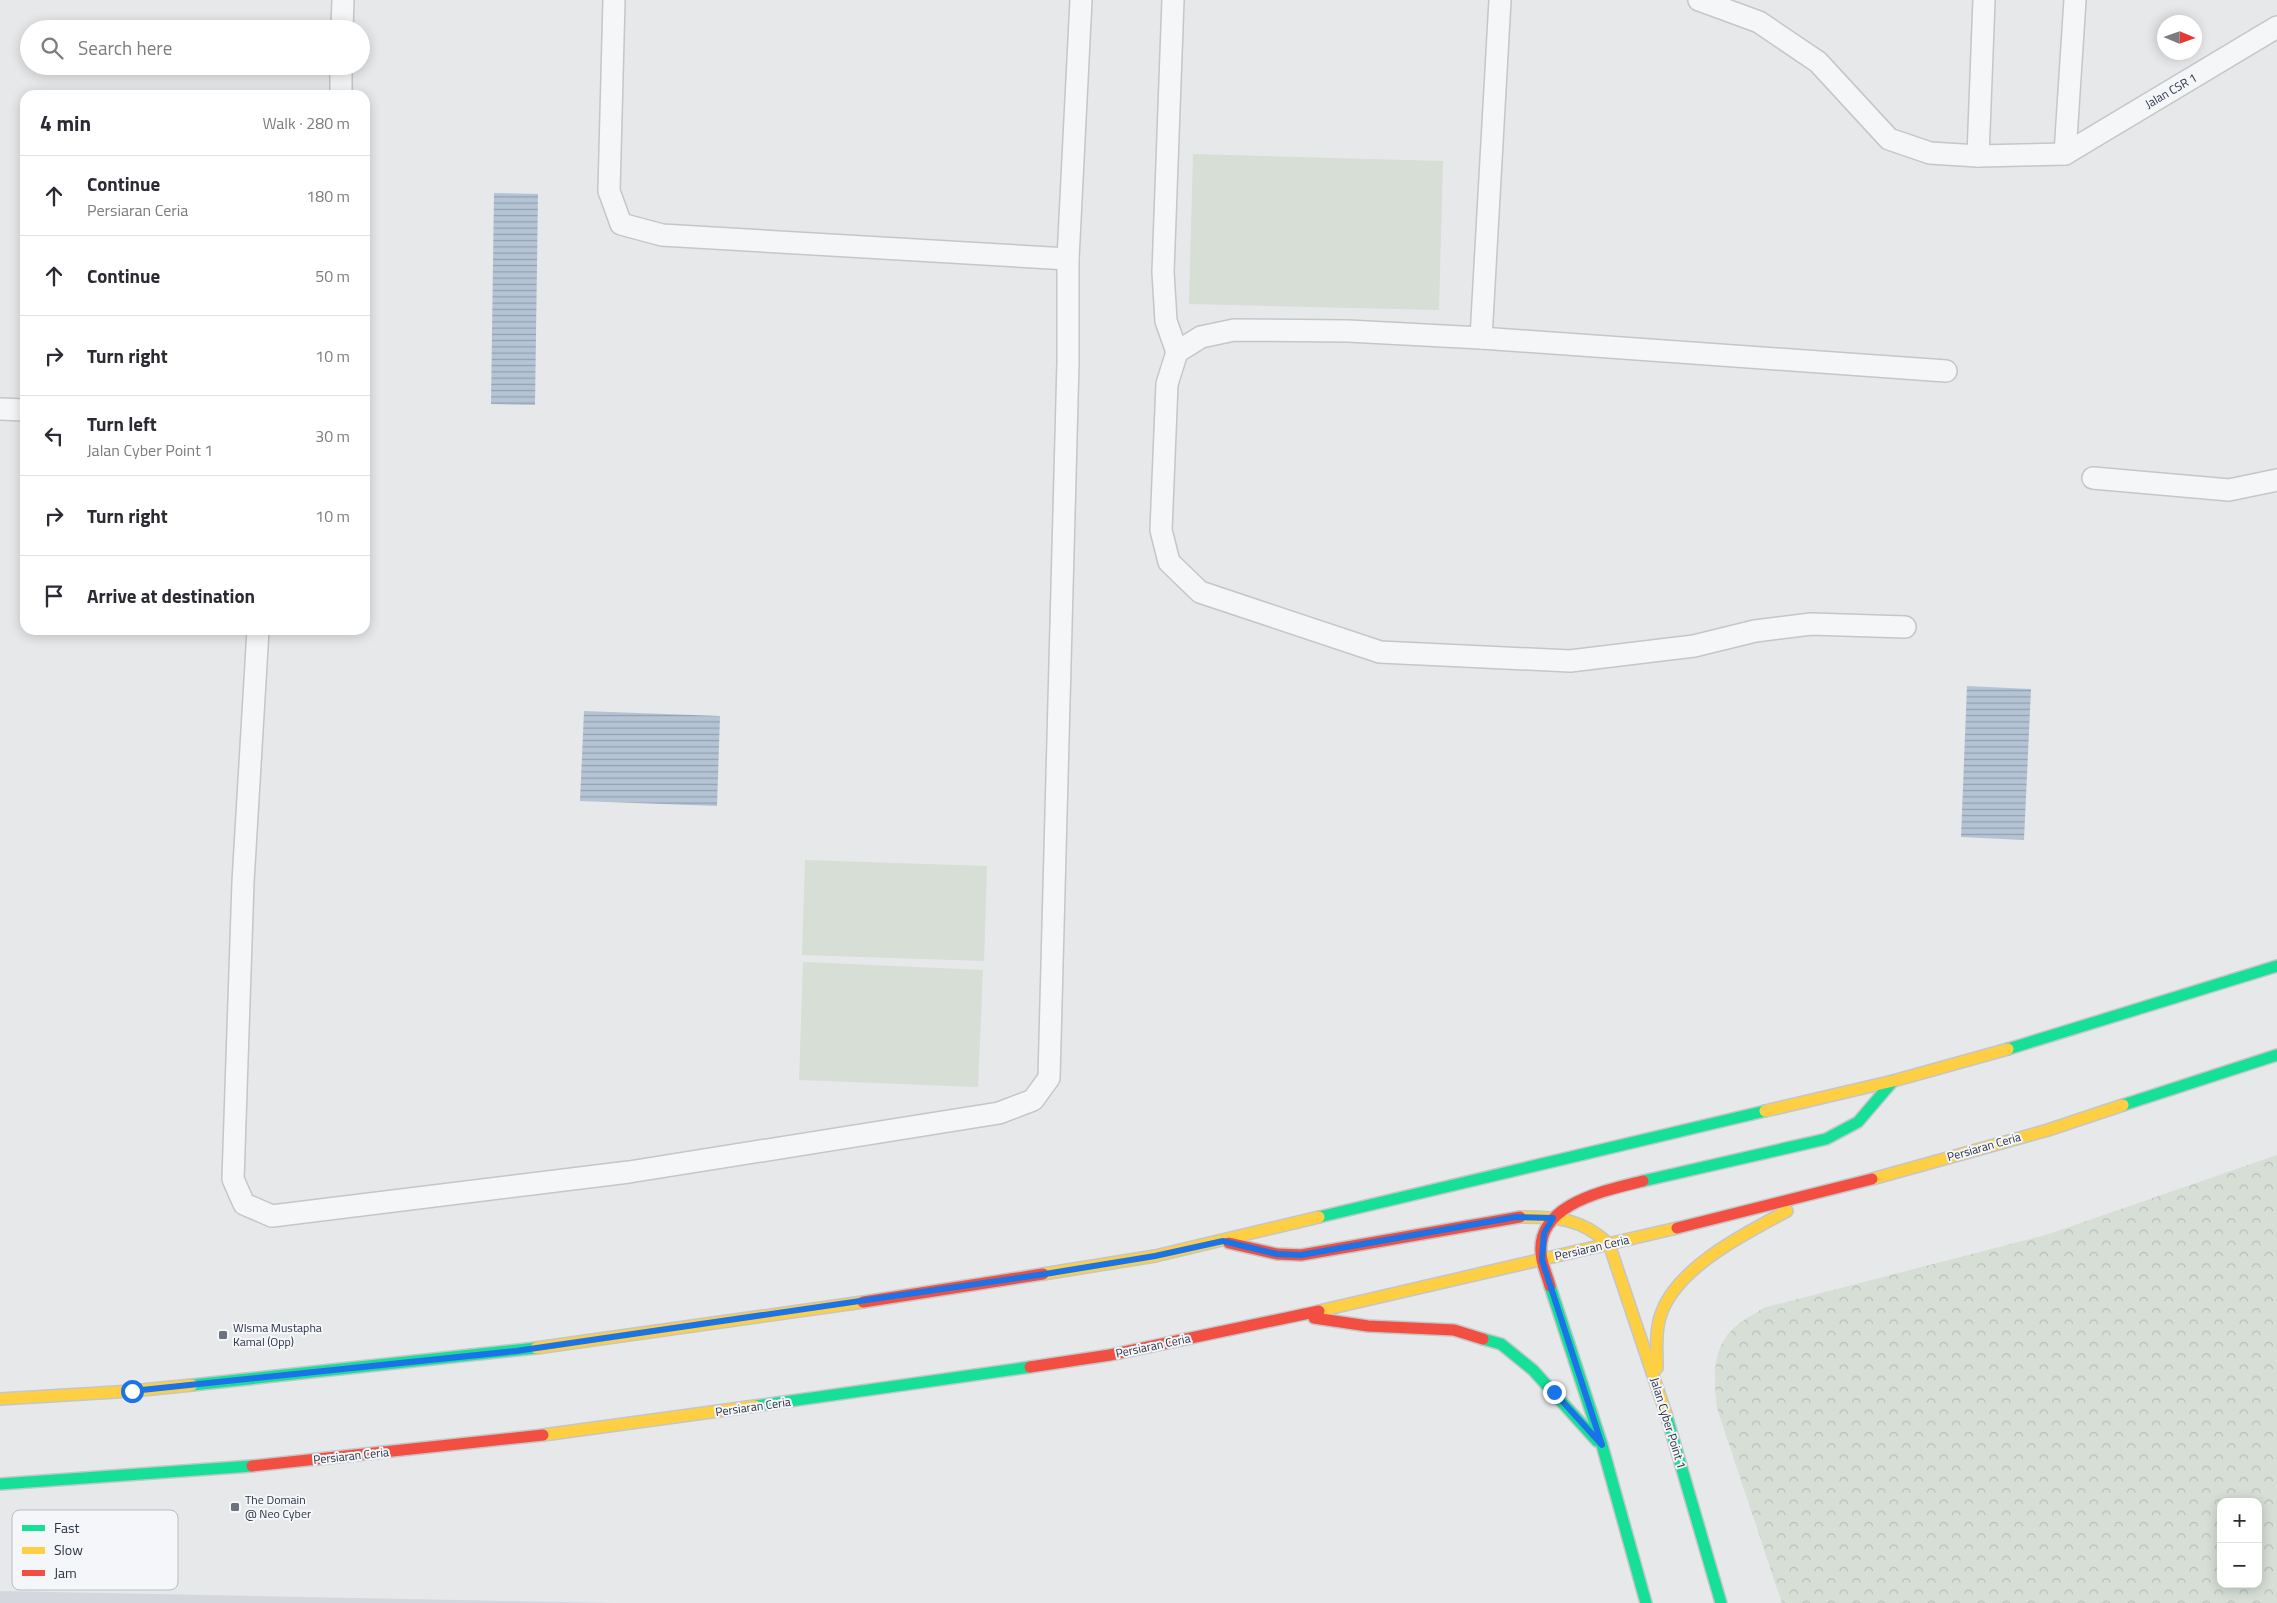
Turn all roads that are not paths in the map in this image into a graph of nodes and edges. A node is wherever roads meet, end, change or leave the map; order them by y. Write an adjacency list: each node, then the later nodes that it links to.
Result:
1 (343, 0): 9 (lane)
2 (614, 0): 15 (lane)
3 (1081, 0): 15 (lane)
4 (1173, 0): 17 (lane)
5 (1500, 0): 16 (lane)
6 (1699, 0): 14 (lane)
7 (1984, 0): 14 (lane)
8 (2075, 0): 13 (lane)
9 (342, 20)
10 (2277, 27): 13 (lane, Jalan CSR 1)
11 (341, 75): 12 (lane)
12 (340, 90)
13 (2065, 154): 14 (lane)
14 (1978, 156)
15 (1068, 259): 24 (lane)
16 (1481, 338): 17 (lane); 18 (lane)
17 (1177, 352): 23 (lane)
18 (1946, 371)
19 (0, 409): 20 (lane)
20 (20, 410)
21 (2093, 478): 22 (lane)
22 (2277, 480)
23 (1905, 628)
24 (258, 635)
25 (2277, 966): 27 (street)
26 (2277, 1055): 28 (street, Persiaran Ceria)
27 (1893, 1081): 29 (street); 30 (street)
28 (1822, 1193): 31 (street, Persiaran Ceria); 34 (street)
29 (1553, 1218): 30 (street); 31 (street); 32 (street)
30 (1223, 1241): 35 (street)
31 (1609, 1244): 32 (street, Persiaran Ceria); 34 (street, Jalan Cyber Point 1)
32 (1542, 1260): 33 (street, Persiaran Ceria); 36 (street)
33 (1296, 1316): 36 (street); 37 (street, Persiaran Ceria)
34 (1658, 1387): 39 (street, Jalan Cyber Point 1)
35 (0, 1399)
36 (1602, 1445): 38 (street)
37 (0, 1484)
38 (1646, 1603)
39 (1721, 1603)

